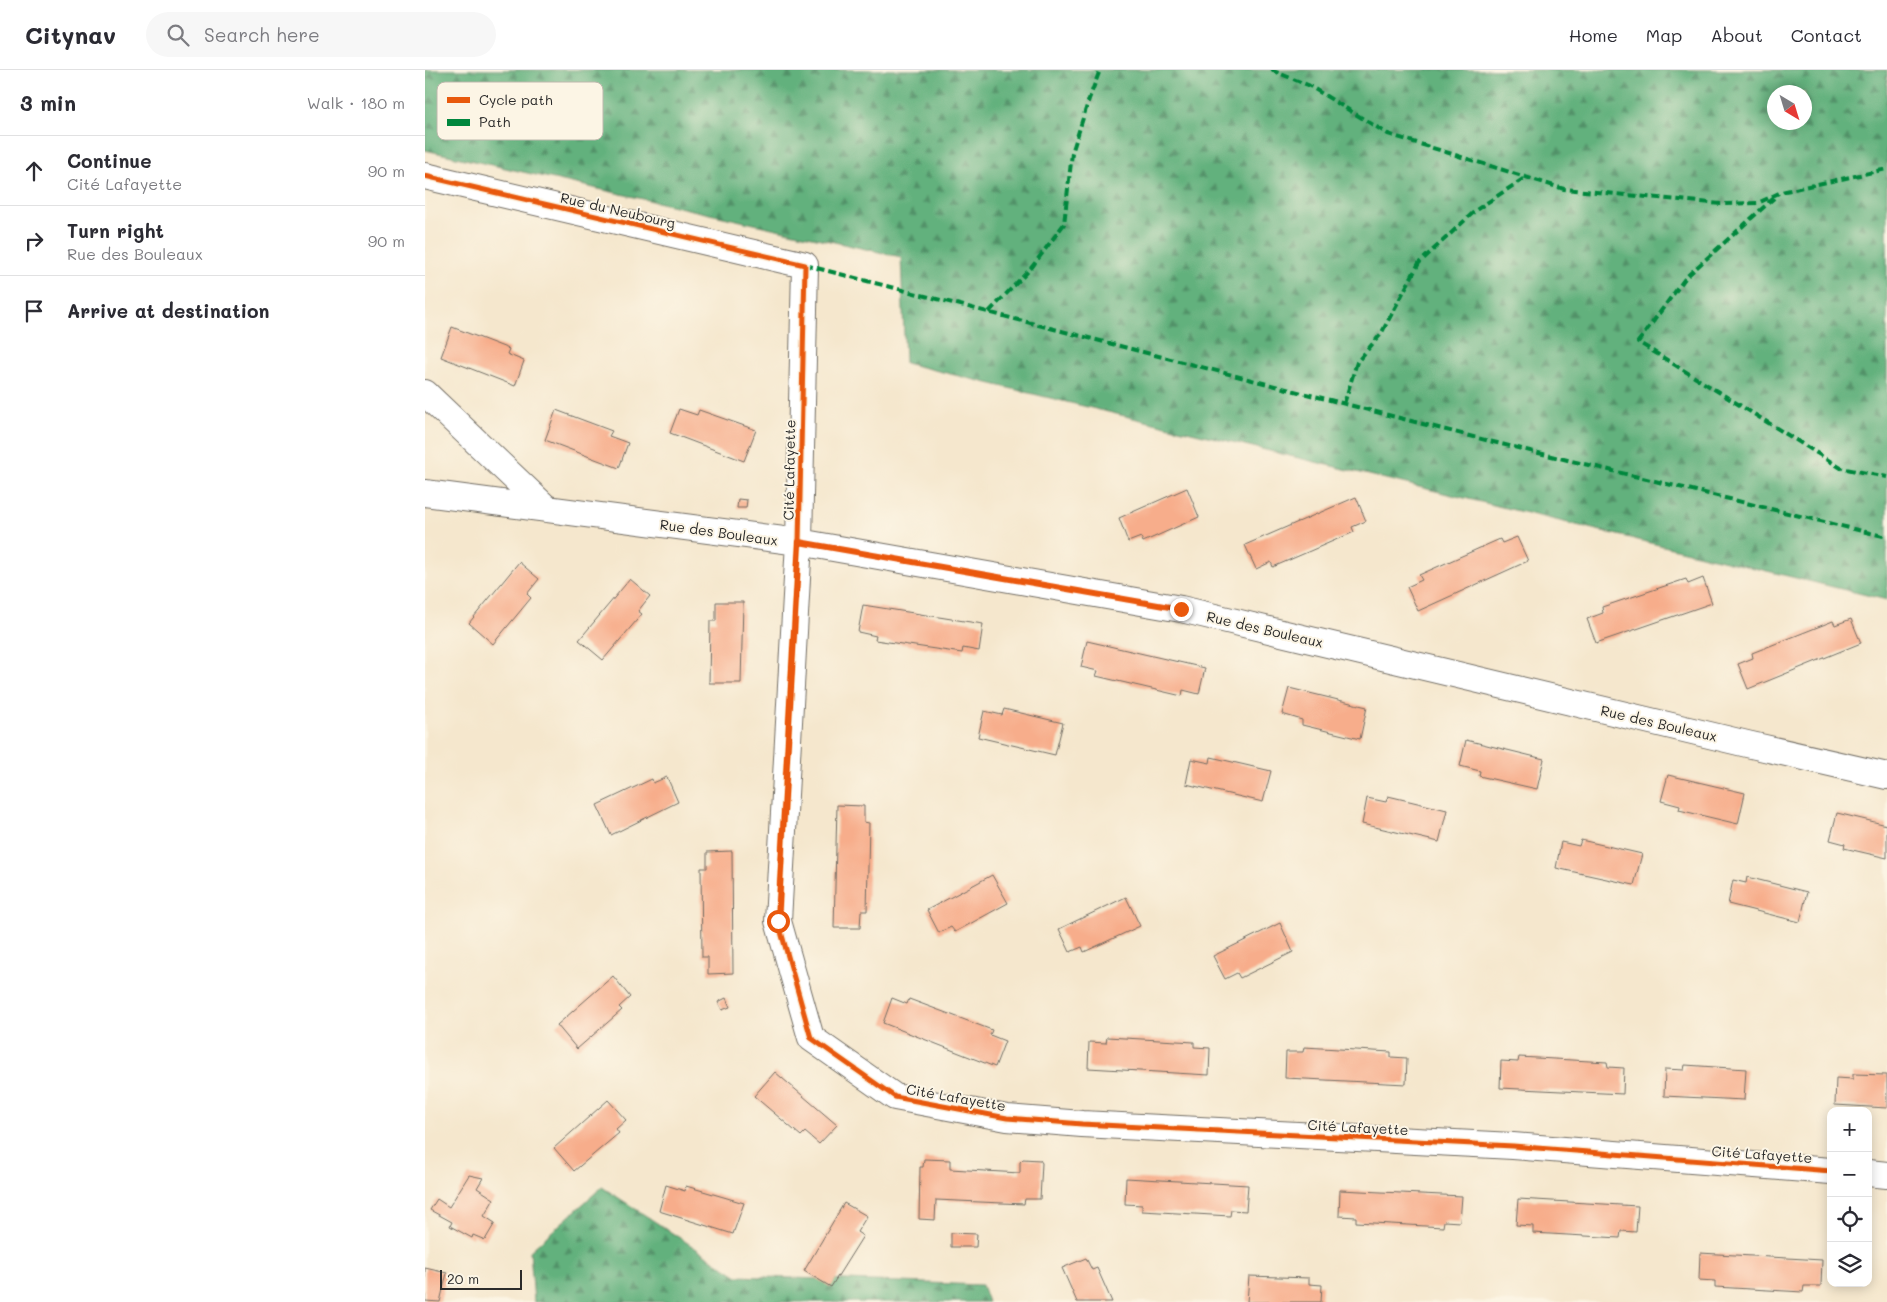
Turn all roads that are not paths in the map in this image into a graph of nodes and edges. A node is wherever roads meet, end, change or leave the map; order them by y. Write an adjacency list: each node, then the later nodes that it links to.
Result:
1 (425, 176): 2 (street, Rue du Neubourg)
2 (805, 265): 6 (street, Cité Lafayette)
3 (425, 393): 5 (street)
4 (425, 493): 5 (street, Rue des Bouleaux)
5 (547, 509): 6 (street, Rue des Bouleaux)
6 (799, 542): 7 (street, Rue des Bouleaux); 8 (street, Cité Lafayette)
7 (1887, 776)
8 (1827, 1170)
9 (1872, 1173): 10 (street)
10 (1887, 1175)

